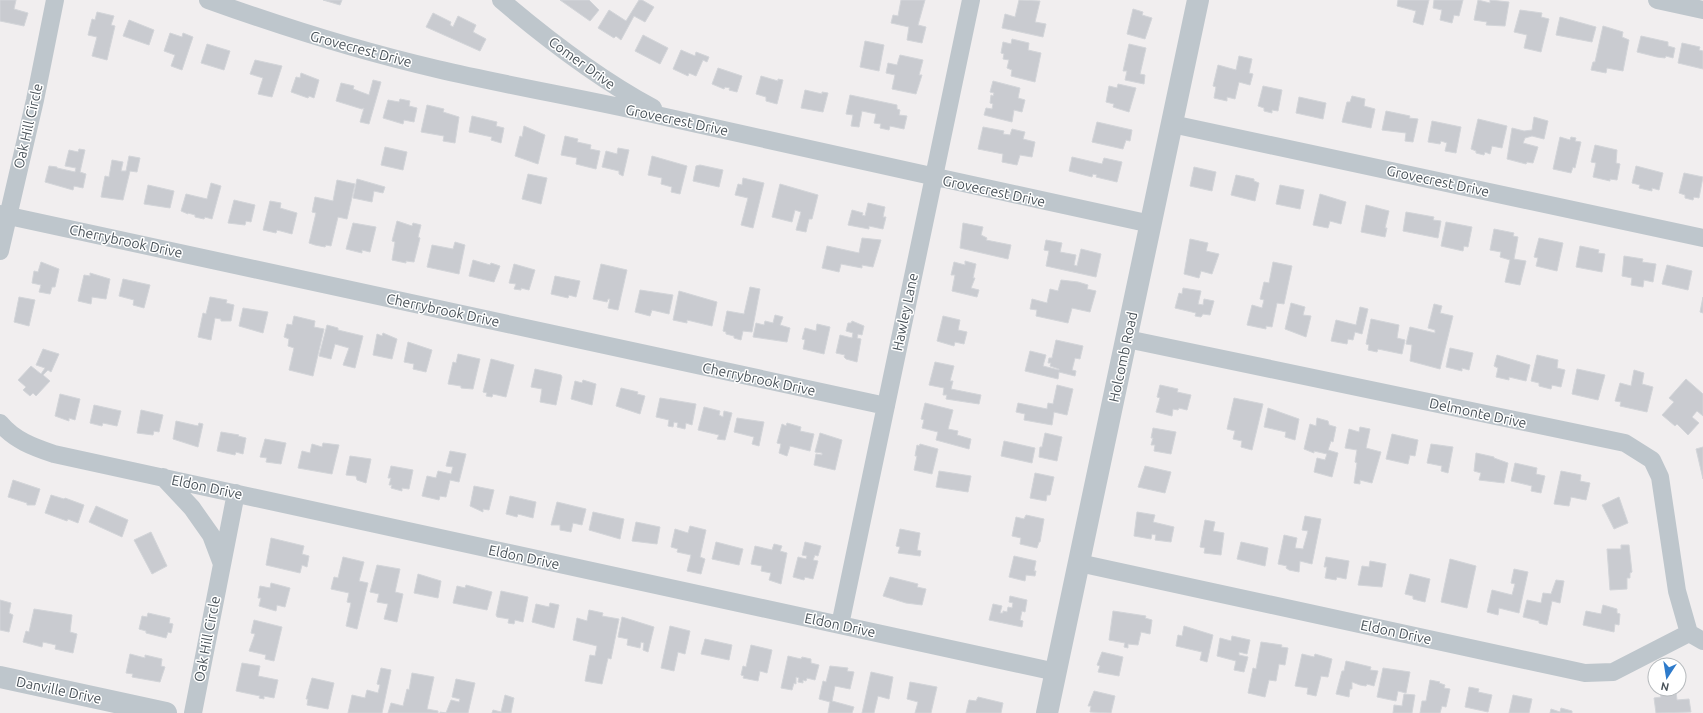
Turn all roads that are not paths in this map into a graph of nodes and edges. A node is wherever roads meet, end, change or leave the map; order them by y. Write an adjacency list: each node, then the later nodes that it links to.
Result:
1 (55, 0): 11 (street, Oak Hill Circle)
2 (208, 0): 8 (street, Grovecrest Drive)
3 (501, 0): 8 (street, Comer Drive)
4 (971, 0): 10 (street, Hawley Lane)
5 (1198, 0): 9 (street, Holcomb Road)
6 (1657, 0): 7 (street)
7 (1703, 10)
8 (670, 117): 10 (street, Grovecrest Drive)
9 (1172, 124): 12 (street, Holcomb Road); 13 (street, Grovecrest Drive)
10 (933, 178): 12 (street, Grovecrest Drive); 16 (street, Hawley Lane)
11 (4, 215): 14 (street, Oak Hill Circle); 16 (street, Cherrybrook Drive)
12 (1151, 224): 15 (street, Holcomb Road)
13 (1703, 238)
14 (0, 251)
15 (1128, 339): 20 (street, Holcomb Road); 23 (street, Delmonte Drive)
16 (886, 406): 22 (street, Hawley Lane)
17 (0, 423): 18 (street, Eldon Drive)
18 (162, 477): 19 (street, Eldon Drive); 21 (street)
19 (236, 494): 21 (street, Oak Hill Circle); 22 (street, Eldon Drive)
20 (1079, 563): 23 (street, Eldon Drive); 24 (street, Holcomb Road)
21 (222, 564): 27 (street, Oak Hill Circle)
22 (840, 625): 24 (street, Eldon Drive)
23 (1696, 637)
24 (1056, 672): 28 (street, Holcomb Road)
25 (0, 677): 26 (street, Danville Drive)
26 (166, 713)
27 (193, 713)
28 (1047, 713)

